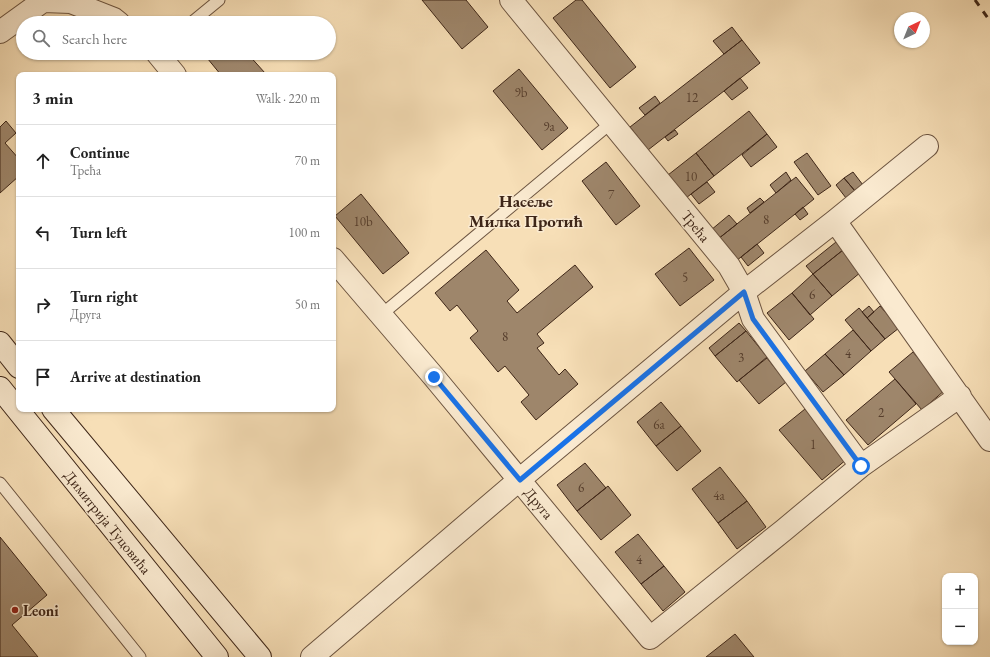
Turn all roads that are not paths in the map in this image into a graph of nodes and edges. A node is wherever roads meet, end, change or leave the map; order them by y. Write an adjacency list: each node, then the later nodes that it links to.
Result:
1 (43, 0): 4 (street); 5 (street)
2 (219, 0): 6 (lane)
3 (511, 0): 11 (street, Трећа)
4 (22, 16)
5 (106, 16)
6 (200, 16)
7 (16, 20): 8 (street)
8 (0, 32)
9 (162, 60): 10 (street)
10 (172, 72)
11 (611, 123): 15 (street, Трећа); 16 (lane)
12 (927, 146): 13 (street)
13 (835, 221): 15 (street); 20 (street)
14 (336, 262): 16 (street, Друга)
15 (744, 292): 25 (street, Трећа); 26 (street)
16 (381, 315): 26 (street, Друга)
17 (0, 343): 18 (street)
18 (16, 363)
19 (0, 388): 21 (street, Димитрија Туцовића)
20 (960, 396): 24 (street); 25 (street)
21 (16, 408)
22 (19, 412): 29 (street, Димитрија Туцовића)
23 (56, 412): 30 (street, Димитрија Туцовића)
24 (990, 440)
25 (861, 466): 26 (street, Друга)
26 (520, 480): 31 (street)
27 (0, 483): 28 (lane)
28 (140, 657)
29 (217, 657)
30 (260, 657)
31 (312, 657)

